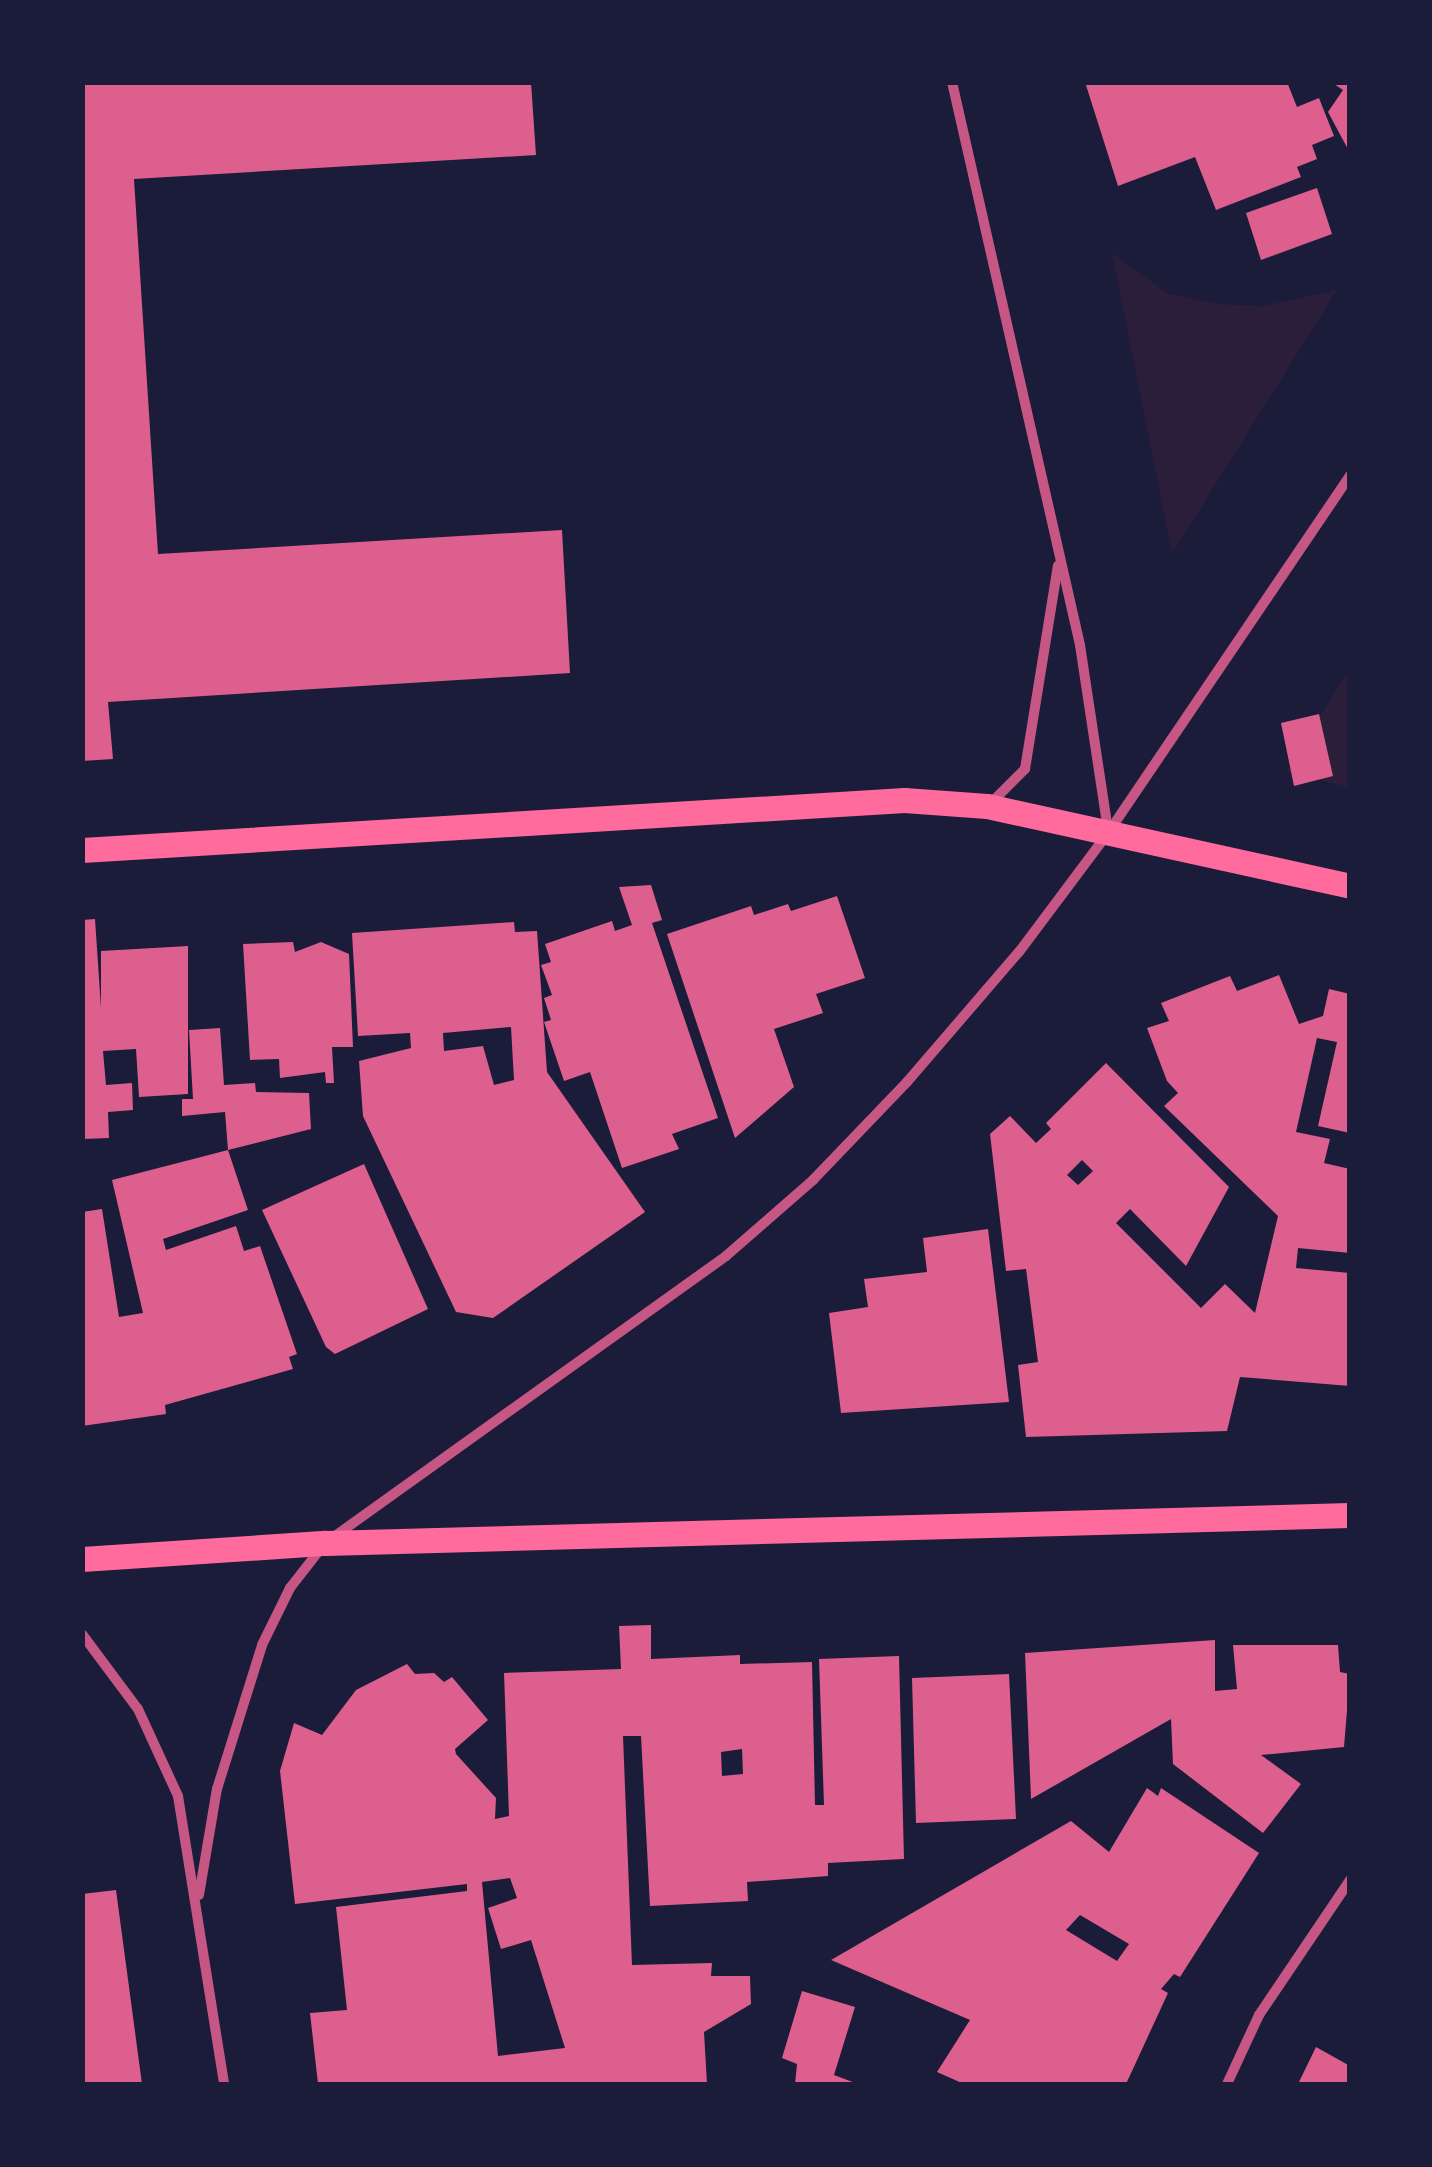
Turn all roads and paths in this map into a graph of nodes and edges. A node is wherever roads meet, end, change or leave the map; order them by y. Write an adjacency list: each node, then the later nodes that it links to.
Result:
1 (952, 82): 3 (street)
2 (1350, 475): 5 (street)
3 (1058, 560): 4 (street); 5 (street)
4 (987, 806): 5 (main road); 6 (main road)
5 (1108, 832): 7 (main road); 9 (street)
6 (82, 850)
7 (1350, 886)
8 (1350, 1515): 9 (main road)
9 (326, 1543): 10 (main road); 13 (street)
10 (82, 1559)
11 (82, 1634): 13 (street)
12 (1350, 1880): 15 (street)
13 (199, 1895): 14 (street)
14 (224, 2084)
15 (1227, 2084)

